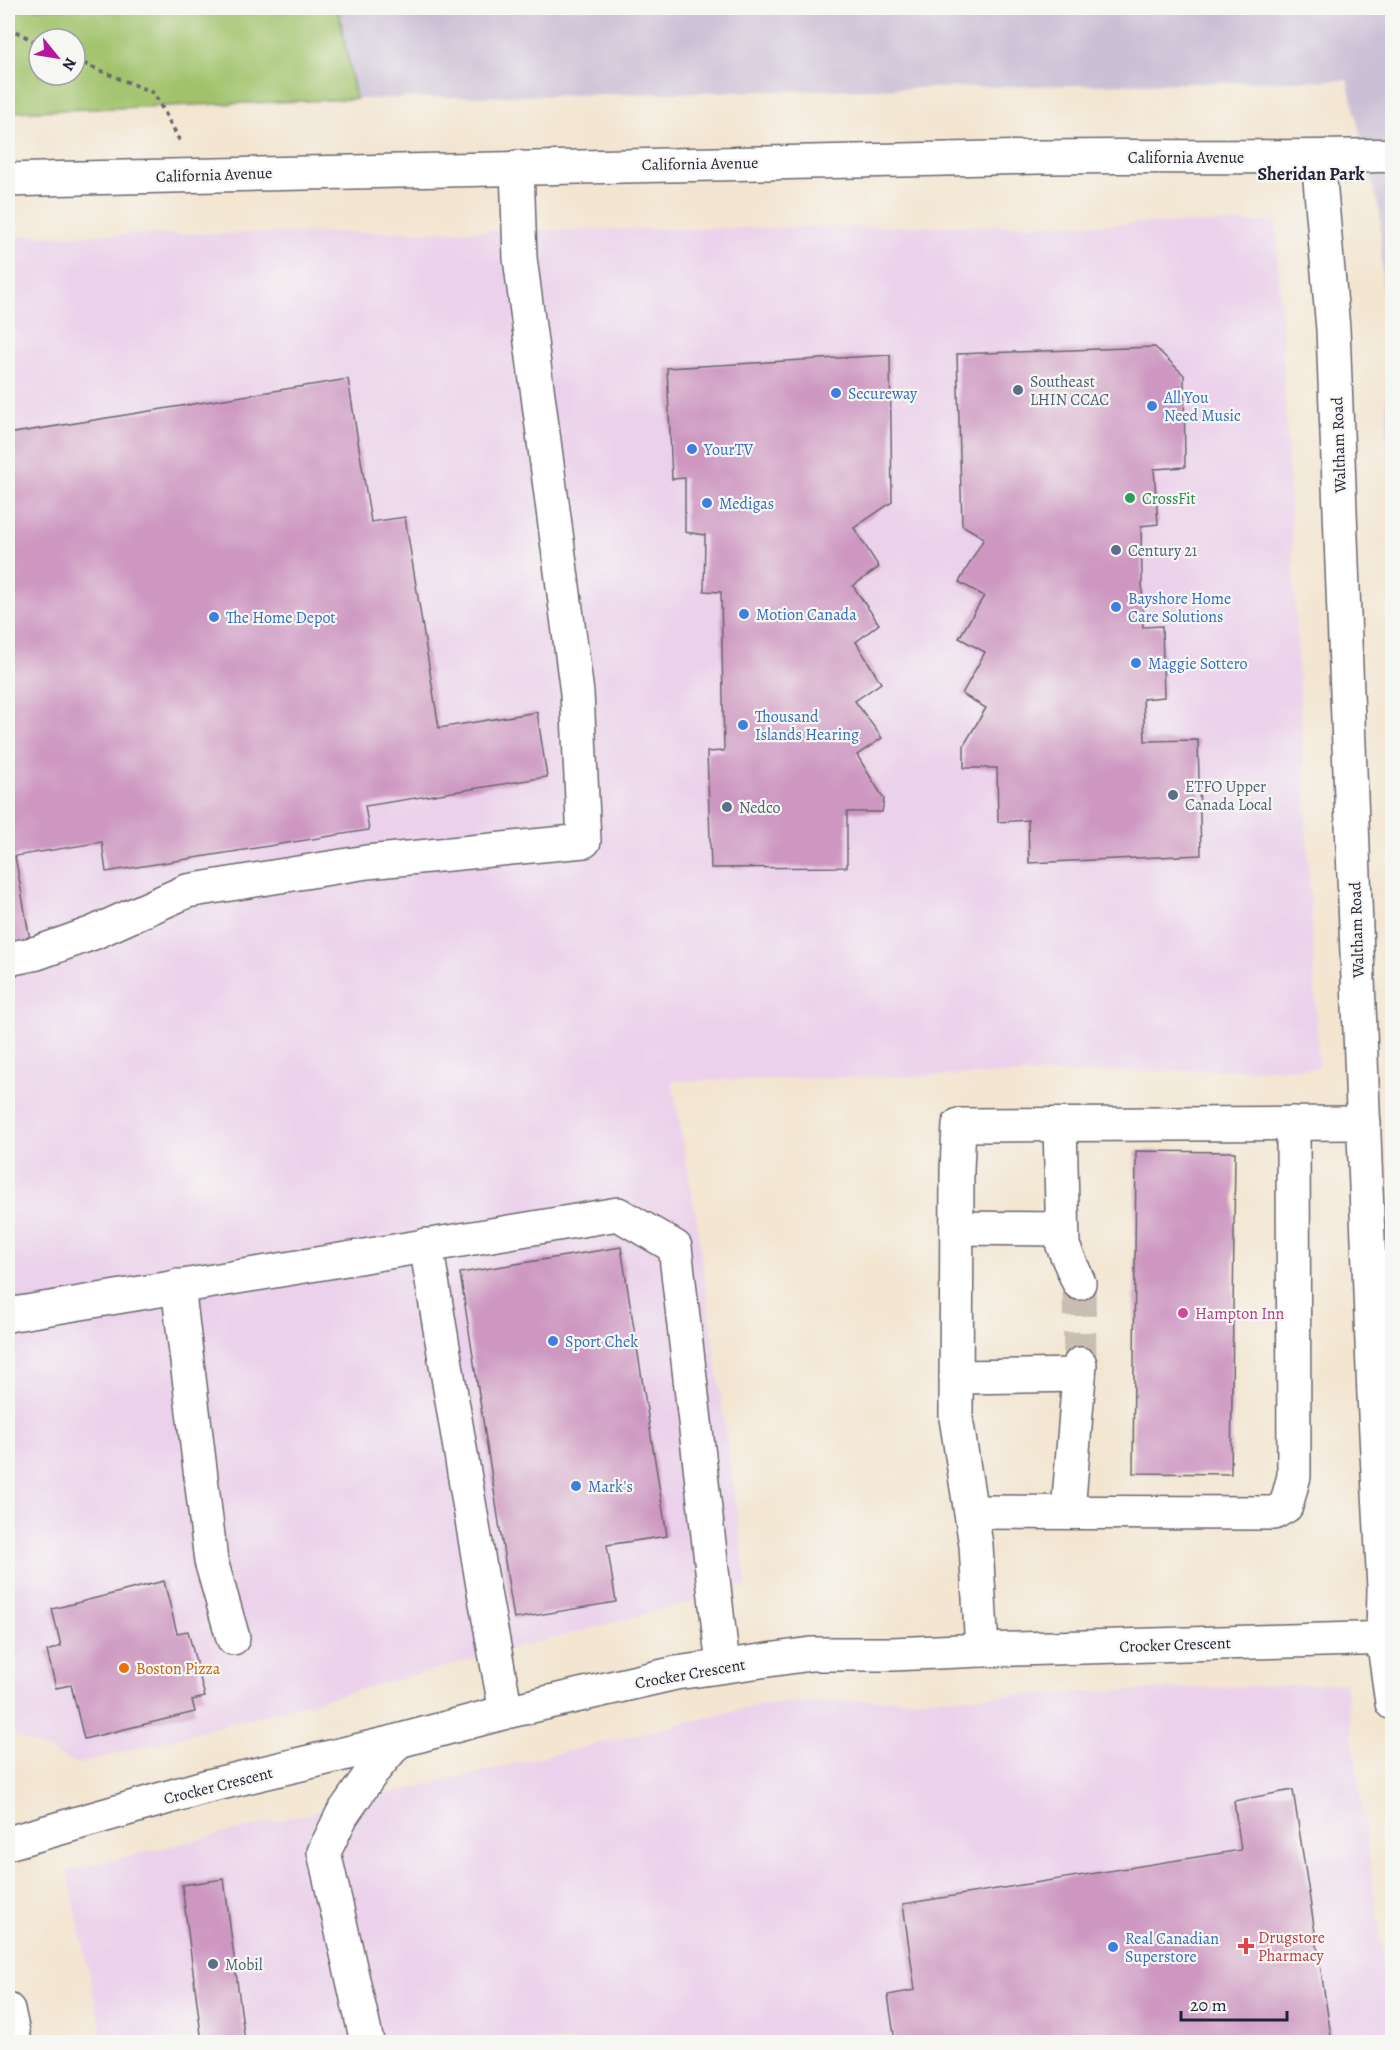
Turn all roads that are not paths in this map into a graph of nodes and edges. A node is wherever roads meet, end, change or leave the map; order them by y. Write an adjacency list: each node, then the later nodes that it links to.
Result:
1 (1392, 155): 2 (street, California Avenue)
2 (1318, 157): 3 (street, California Avenue); 7 (street, Waltham Road)
3 (517, 167): 4 (street, California Avenue); 5 (street)
4 (8, 180)
5 (8, 958)
6 (1293, 1123): 7 (street); 8 (street); 17 (street)
7 (1364, 1123): 19 (street, Waltham Road)
8 (1060, 1125): 9 (street); 10 (street)
9 (957, 1228): 10 (street); 15 (street)
10 (1062, 1229): 12 (street)
11 (426, 1245): 13 (street); 21 (street); 23 (street)
12 (1079, 1283)
13 (178, 1286): 14 (street); 18 (street)
14 (8, 1315)
15 (956, 1377): 16 (street); 17 (street)
16 (970, 1512): 17 (street); 20 (street)
17 (1068, 1512)
18 (233, 1638)
19 (1388, 1638): 20 (street, Crocker Crescent); 22 (street, Waltham Road)
20 (982, 1650): 21 (street, Crocker Crescent)
21 (723, 1666): 23 (street, Crocker Crescent)
22 (1392, 1703)
23 (506, 1712): 24 (street, Crocker Crescent)
24 (399, 1741): 25 (street, Crocker Crescent); 28 (street)
25 (8, 1844)
26 (8, 2010): 27 (street)
27 (15, 2043)
28 (367, 2043)

